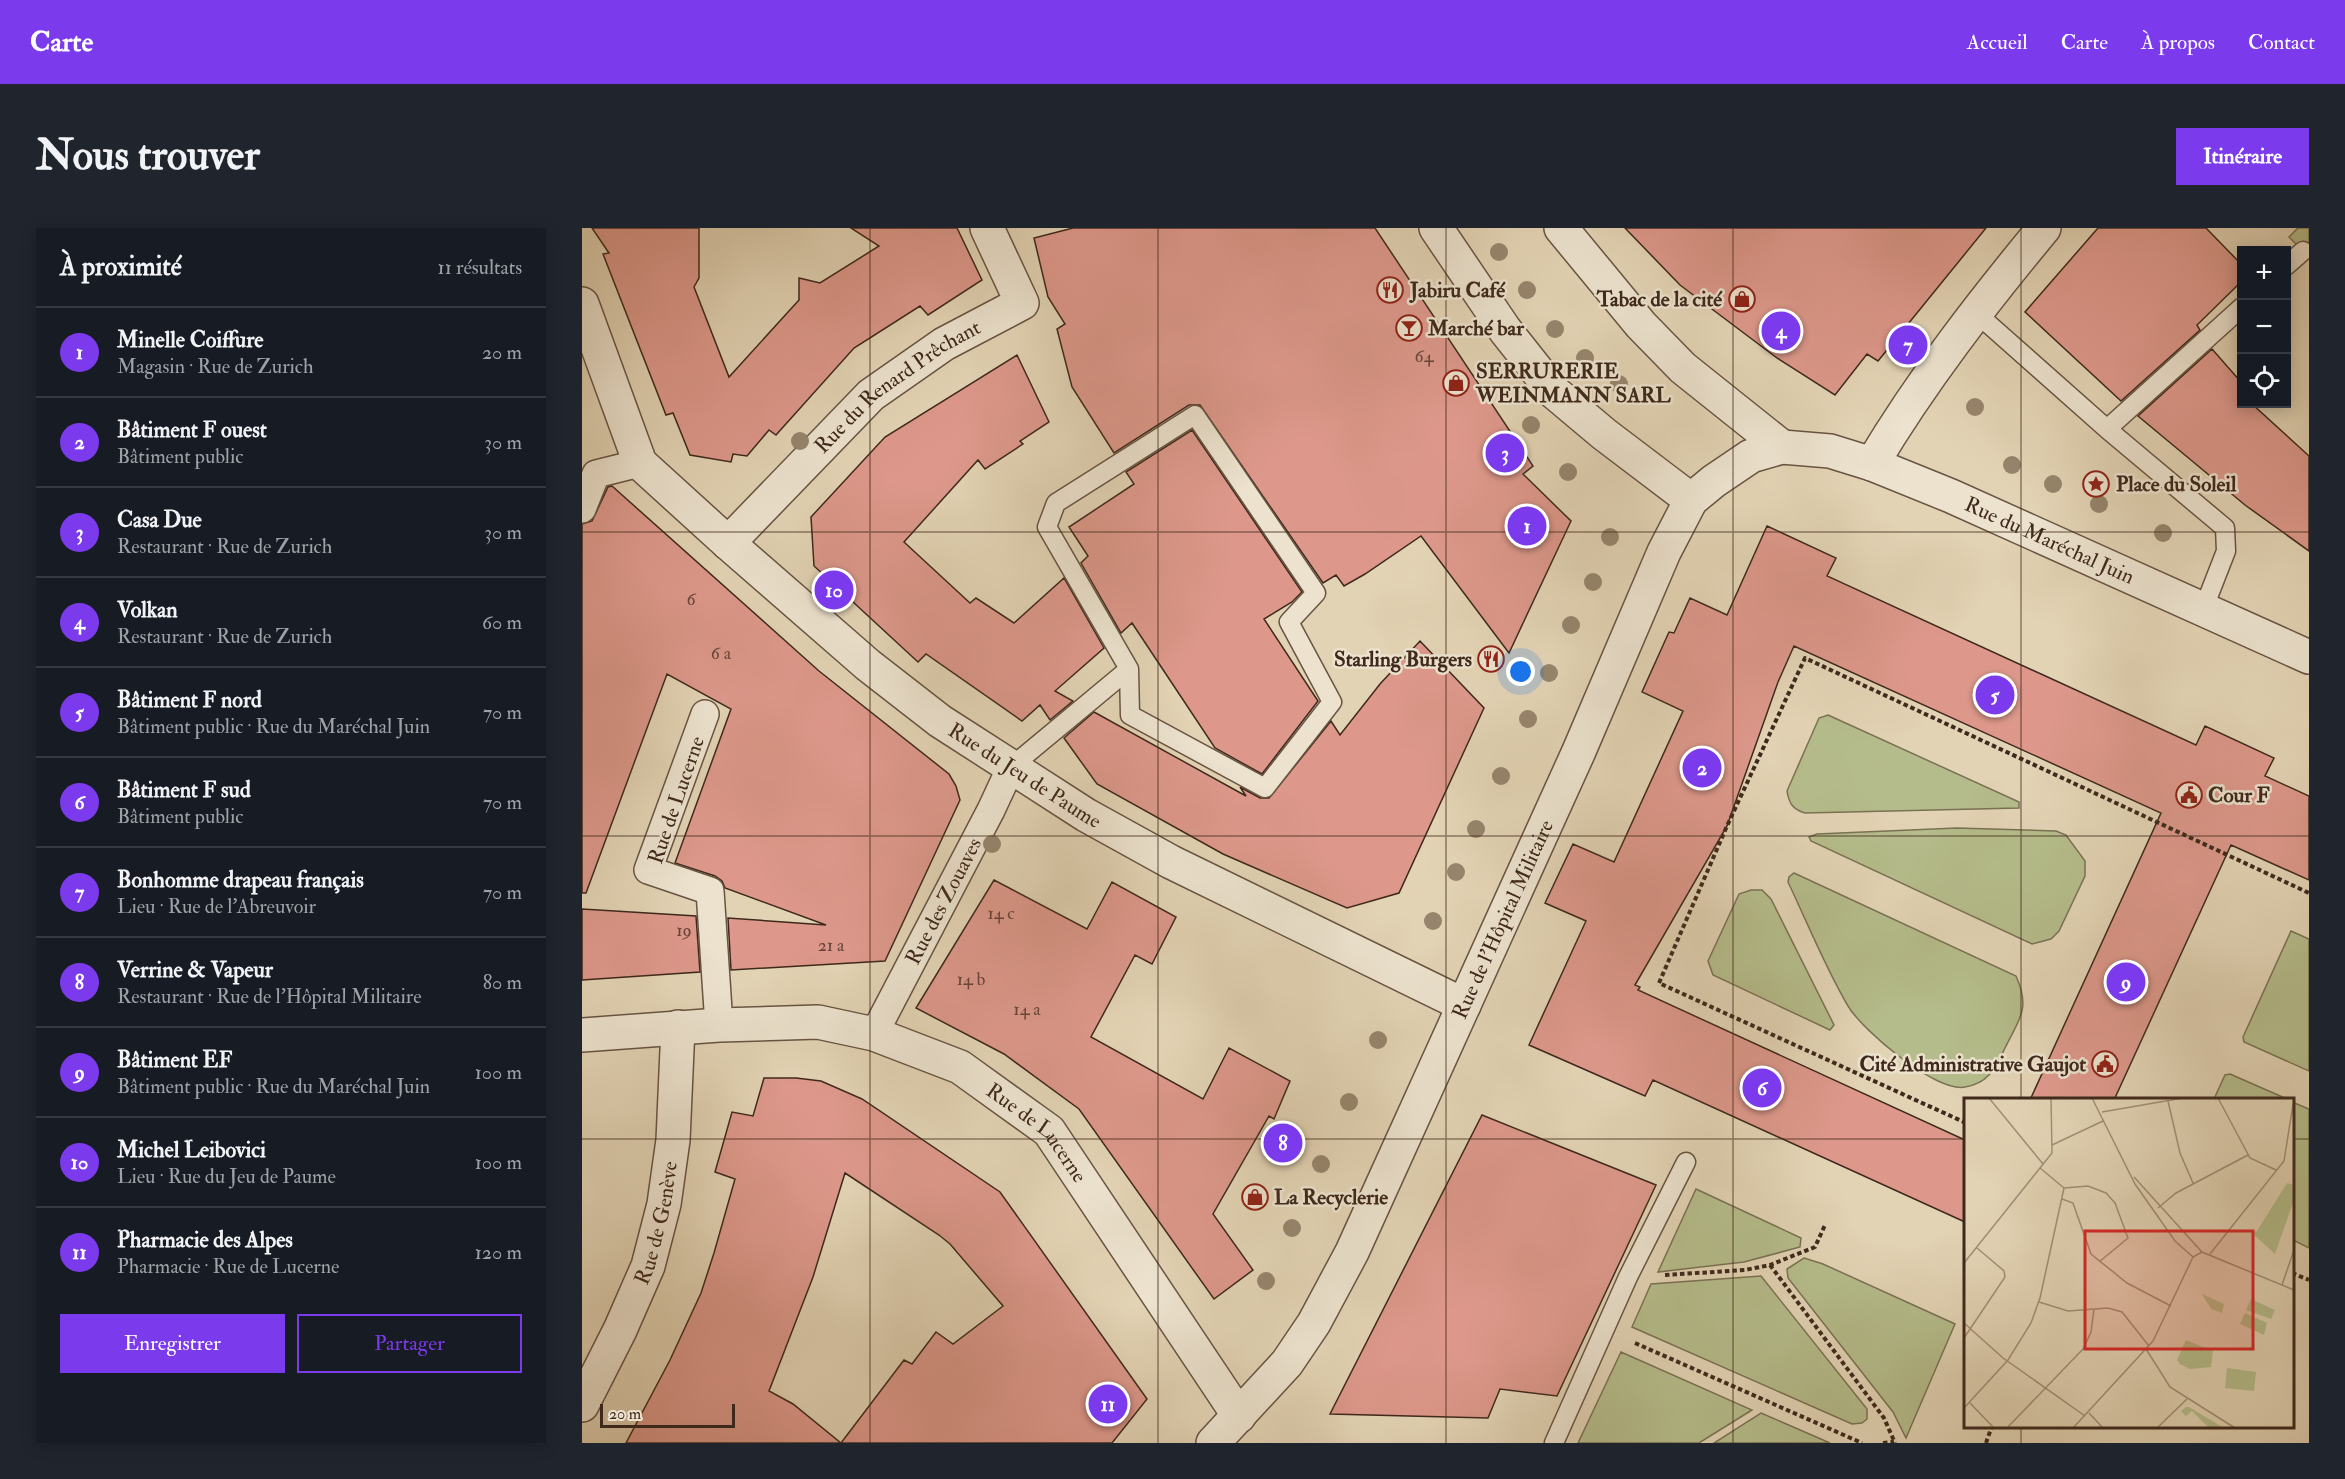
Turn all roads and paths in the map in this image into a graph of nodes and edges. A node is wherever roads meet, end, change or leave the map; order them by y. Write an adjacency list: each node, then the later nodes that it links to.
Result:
1 (987, 228): 16 (street, Rue du Renard Prêchant)
2 (1436, 228): 14 (street)
3 (2044, 228): 9 (street)
4 (1572, 232): 11 (street)
5 (2303, 251): 6 (lane)
6 (2291, 262)
7 (582, 304): 12 (street, Rue du Jeu de Paume)
8 (2237, 311): 10 (lane)
9 (1975, 312): 10 (lane); 13 (street)
10 (2107, 429): 17 (lane)
11 (1782, 447): 13 (street, Rue du Maréchal Juin); 14 (street, Rue de l'Hôpital Militaire)
12 (640, 463): 15 (street); 16 (street, Rue du Jeu de Paume)
13 (1872, 464): 17 (street, Rue du Maréchal Juin)
14 (1691, 500): 23 (street, Rue de l'Hôpital Militaire)
15 (582, 509)
16 (728, 543): 21 (street, Rue du Jeu de Paume)
17 (2203, 610): 18 (street, Rue du Maréchal Juin)
18 (2309, 657)
19 (1129, 669): 19 (lane); 21 (lane)
20 (705, 714): 24 (street, Rue de Lucerne)
21 (1011, 767): 23 (street, Rue du Jeu de Paume); 26 (street, Rue des Zouaves)
22 (2309, 893): 28 (path)
23 (1464, 1005): 37 (street, Rue de l'Hôpital Militaire)
24 (719, 1025): 25 (street, Rue de Lucerne); 26 (street, Rue de Lucerne)
25 (678, 1027): 27 (street, Rue de Lucerne); 36 (street, Rue de Genève)
26 (874, 1034): 37 (street, Rue de Lucerne)
27 (582, 1035)
28 (1964, 1123)
29 (1686, 1162): 33 (lane)
30 (1825, 1225): 31 (path)
31 (1770, 1266): 33 (path); 43 (path)
32 (2294, 1274): 34 (path)
33 (1628, 1277): 35 (lane)
34 (2309, 1280)
35 (1604, 1330): 40 (lane); 41 (path)
36 (582, 1404)
37 (1239, 1416): 39 (street, Rue de l'Hôpital Militaire)
38 (1991, 1428): 44 (path)
39 (1213, 1443)
40 (1554, 1443)
41 (1862, 1443)
42 (1883, 1443): 43 (path)
43 (1894, 1443)
44 (1986, 1443)

